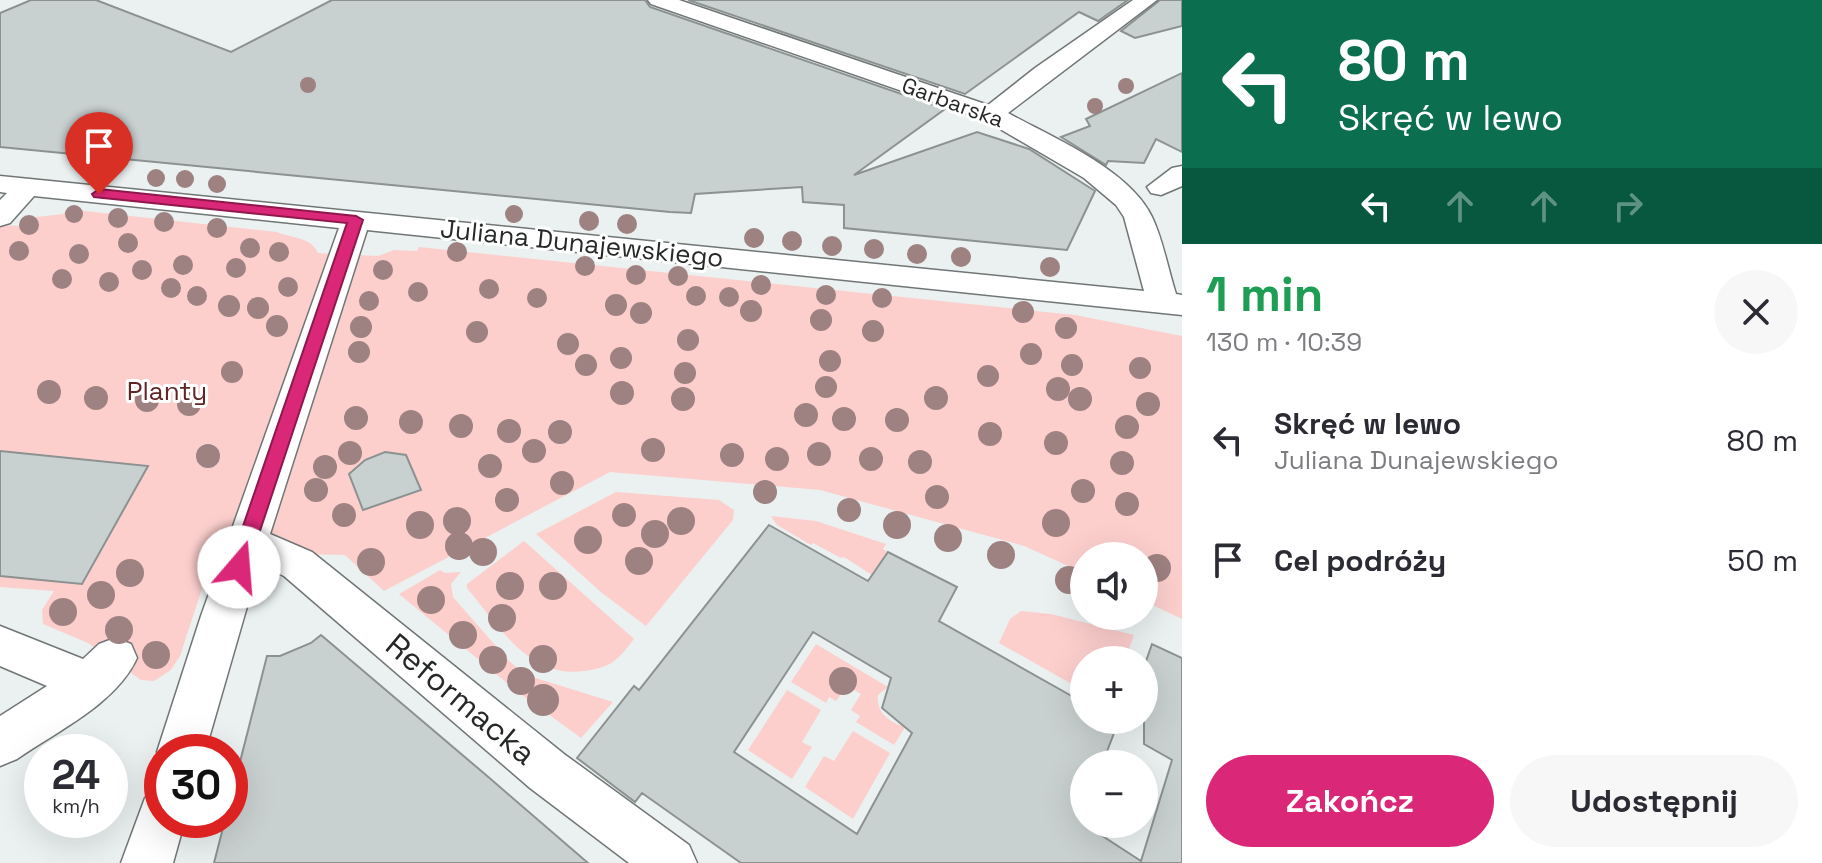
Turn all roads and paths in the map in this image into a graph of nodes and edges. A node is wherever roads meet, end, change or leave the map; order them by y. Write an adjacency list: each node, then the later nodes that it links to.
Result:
1 (658, 0): 3 (street, Garbarska)
2 (1147, 0): 3 (street)
3 (992, 114): 7 (street, Garbarska)
4 (14, 185): 5 (street); 6 (street, Juliana Dunajewskiego)
5 (0, 217)
6 (356, 220): 7 (street, Juliana Dunajewskiego); 8 (street)
7 (1173, 304)
8 (247, 542): 10 (street); 14 (street, Reformacka)
9 (0, 646): 11 (street)
10 (186, 734)
11 (0, 743)
12 (155, 838): 13 (street)
13 (147, 863)
14 (671, 863)

